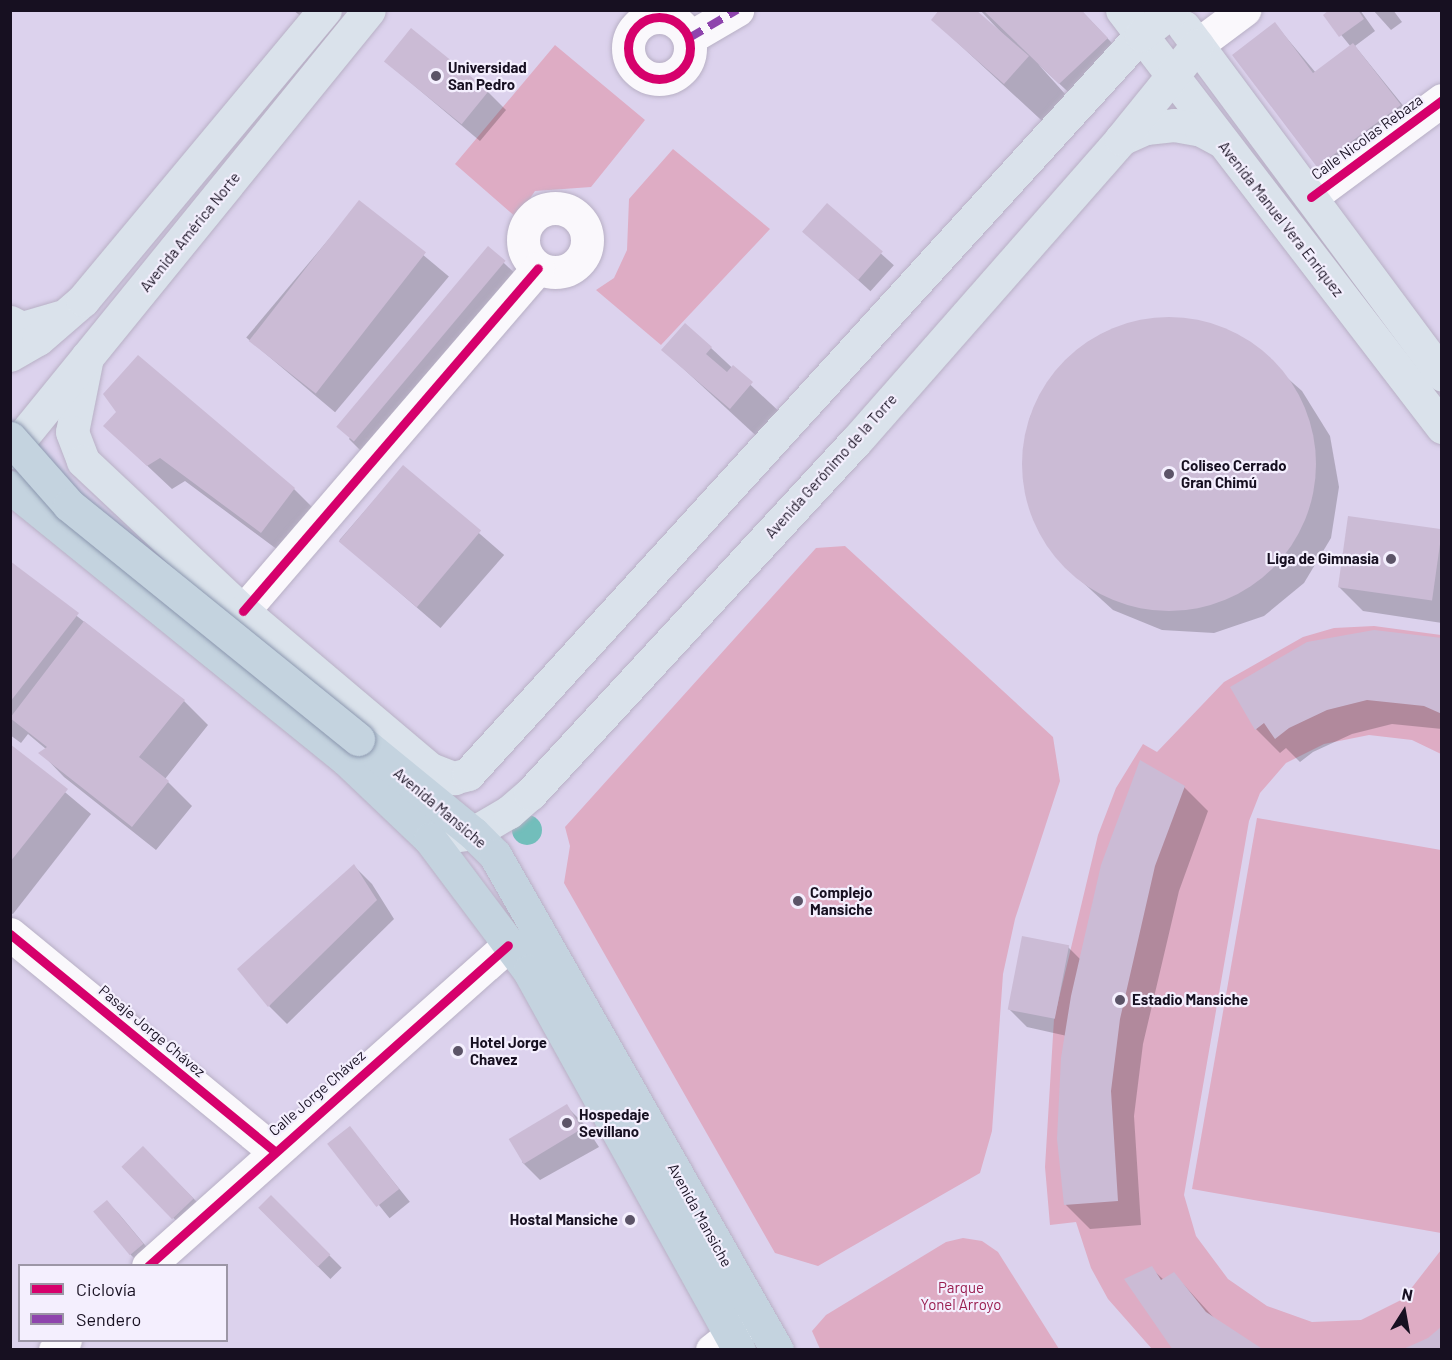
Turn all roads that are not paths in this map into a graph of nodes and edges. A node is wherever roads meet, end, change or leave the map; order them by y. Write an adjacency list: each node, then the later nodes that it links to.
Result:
1 (325, 10): 15 (main road)
2 (737, 10): 7 (street)
3 (1244, 10): 8 (street)
4 (367, 11): 18 (main road, Avenida América Norte)
5 (1172, 11): 6 (main road); 8 (main road, Avenida Manuel Vera Enríquez)
6 (1132, 23): 9 (main road, Avenida Manuel Vera Enríquez); 24 (main road, Avenida Mansiche)
7 (689, 38)
8 (1197, 45): 9 (main road, Avenida Gerónimo de la Torre); 13 (main road, Avenida Manuel Vera Enríquez)
9 (1171, 76): 11 (main road, Avenida Gerónimo de la Torre); 12 (main road, Avenida Manuel Vera Enríquez)
10 (1442, 100): 13 (street, Calle Nicolas Rebaza)
11 (1121, 139): 12 (main road); 26 (main road, Avenida Gerónimo de la Torre)
12 (1220, 140): 19 (main road, Avenida Manuel Vera Enríquez)
13 (1311, 197): 19 (main road, Avenida Manuel Vera Enríquez)
14 (538, 268): 24 (street)
15 (73, 311): 16 (main road); 17 (main road)
16 (10, 322)
17 (10, 355)
18 (87, 357): 22 (main road, Avenida América Norte); 24 (main road, Avenida Mansiche)
19 (1428, 364): 20 (main road, Avenida Manuel Vera Enríquez)
20 (1442, 428)
21 (10, 438): 25 (highway, Avenida Mansiche, bridge)
22 (10, 452)
23 (10, 487): 25 (highway, Avenida Mansiche)
24 (243, 611)
25 (352, 749): 26 (highway, Avenida Mansiche); 27 (highway, Avenida Mansiche)
26 (473, 832): 27 (main road, Avenida Gerónimo de la Torre); 32 (highway, Avenida Mansiche)
27 (430, 839): 29 (highway, Avenida Mansiche)
28 (10, 934): 30 (street, Pasaje Jorge Chávez)
29 (508, 945): 30 (street, Calle Jorge Chávez); 33 (highway, Avenida Mansiche)
30 (274, 1151): 31 (street, Calle Jorge Chávez)
31 (150, 1264)
32 (757, 1315): 33 (street); 34 (highway, Avenida Mansiche)
33 (727, 1345)
34 (777, 1350)

